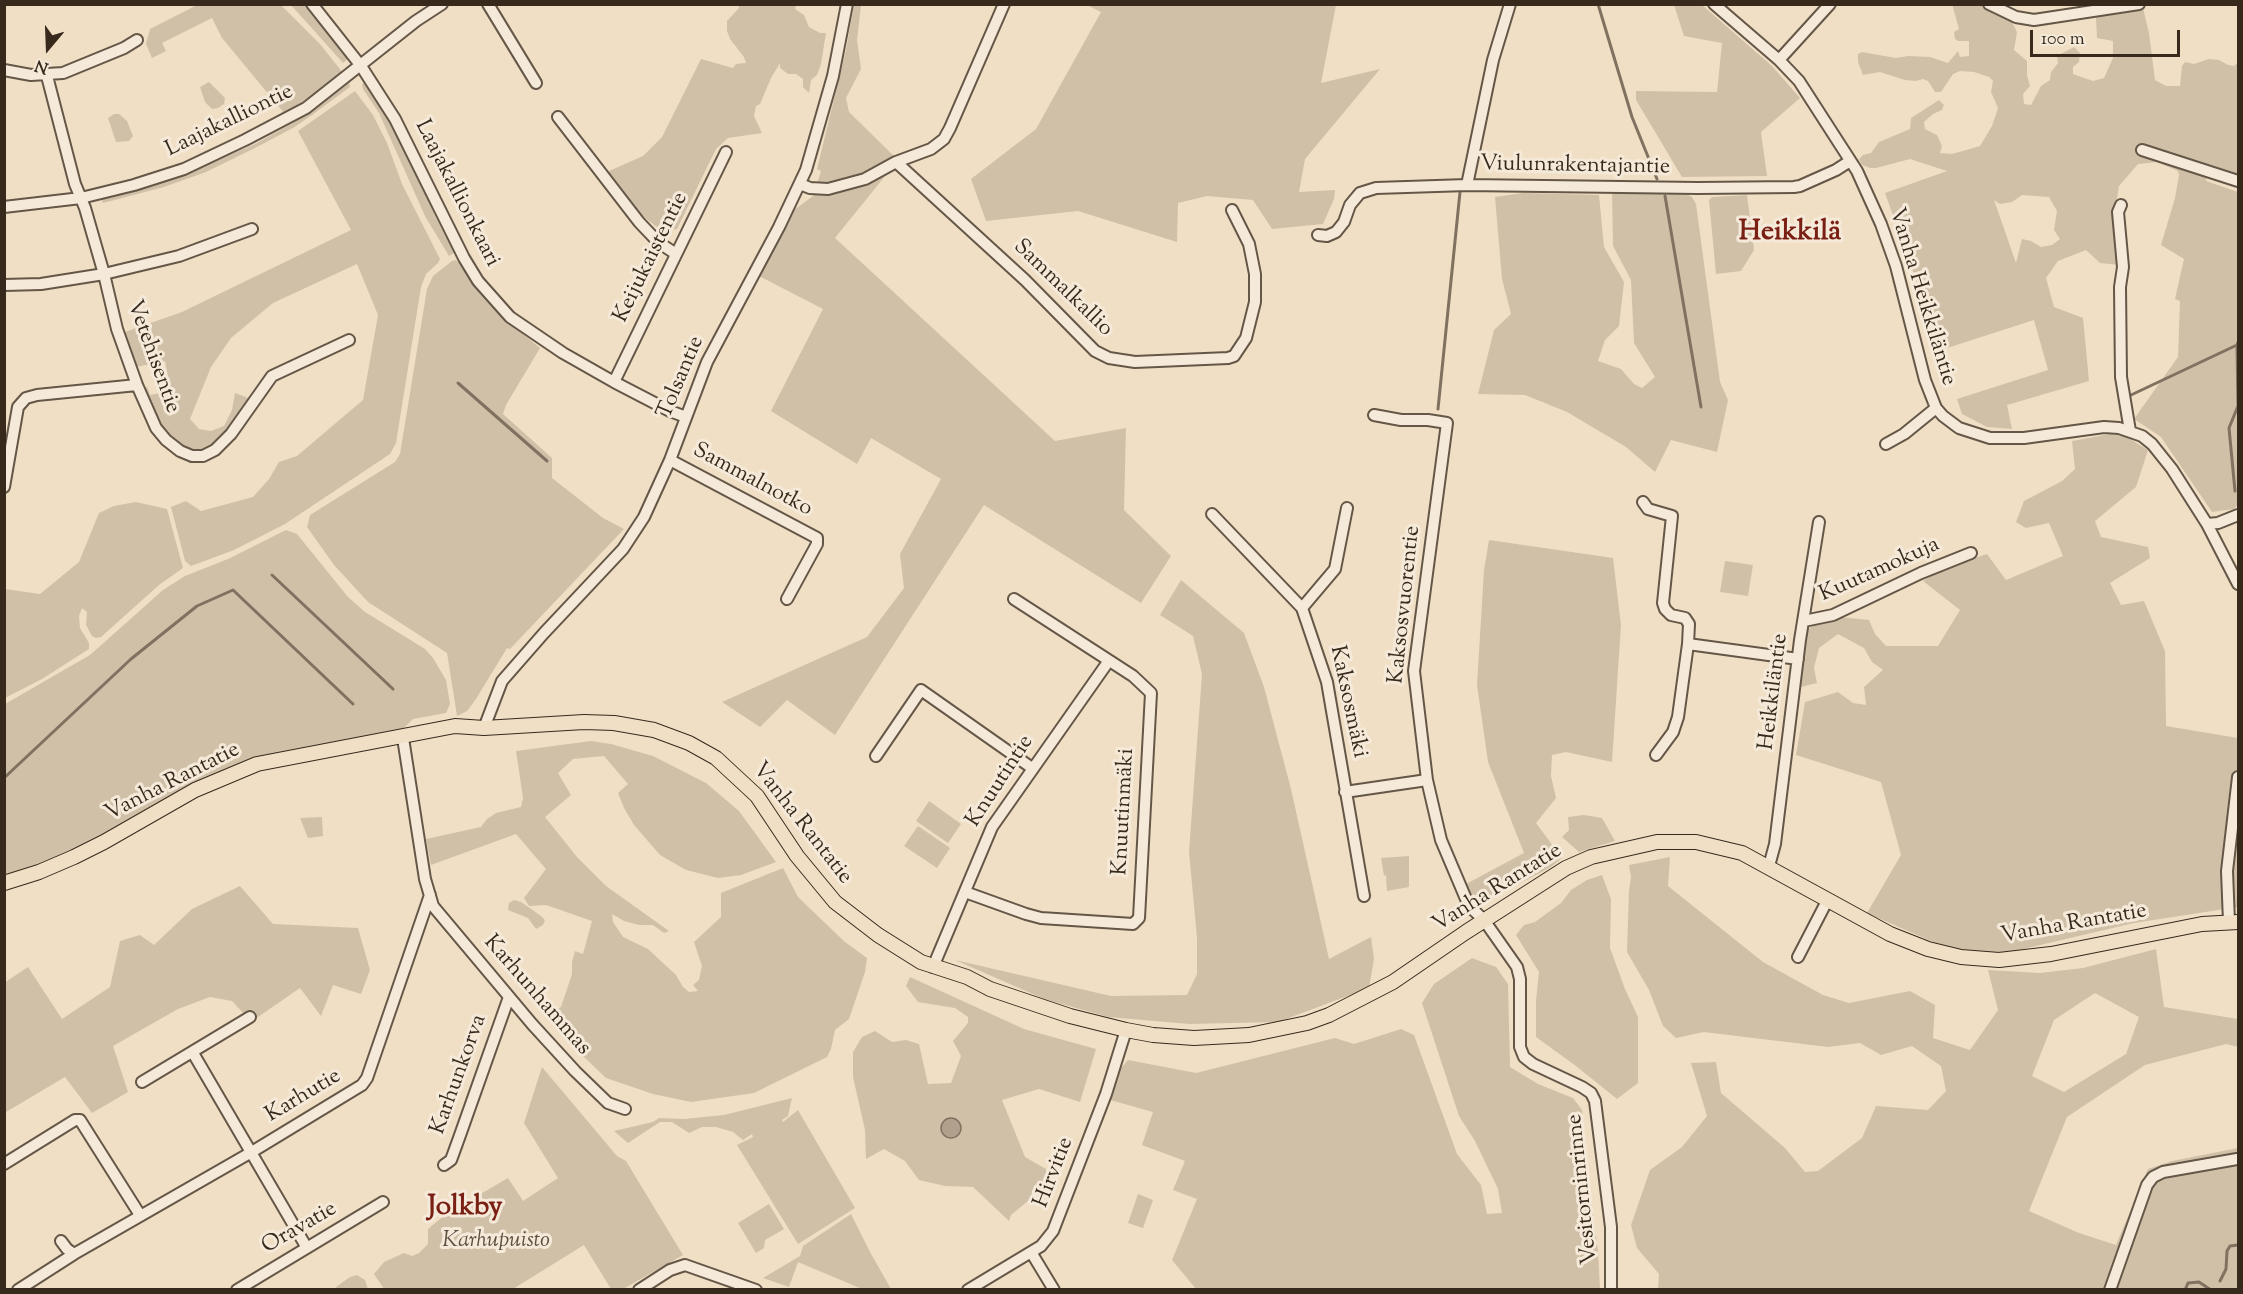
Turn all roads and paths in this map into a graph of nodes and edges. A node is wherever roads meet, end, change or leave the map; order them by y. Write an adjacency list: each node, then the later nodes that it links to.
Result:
1 (312, 4): 13 (street, Laajakallionkaari)
2 (442, 4): 13 (street, Laajakalliontie)
3 (488, 4): 16 (street)
4 (847, 4): 23 (street, Tolsantie)
5 (1004, 4): 21 (street)
6 (1510, 4): 24 (street)
7 (1714, 4): 12 (street, Vanha Heikkiläntie)
8 (1830, 4): 12 (street)
9 (1989, 4): 10 (street)
10 (2139, 4)
11 (137, 40): 15 (street)
12 (1779, 60): 20 (street, Vanha Heikkiläntie)
13 (361, 66): 25 (street, Laajakalliontie); 35 (street, Laajakallionkaari)
14 (4, 70): 15 (street)
15 (47, 76): 25 (street, Vetehisentie)
16 (536, 83)
17 (558, 117): 31 (street)
18 (2142, 150): 22 (street)
19 (726, 152): 31 (street, Keijukaistentie)
20 (1850, 161): 24 (street, Viulunrakentajantie); 37 (street, Vanha Heikkiläntie)
21 (896, 162): 23 (street); 28 (street, Sammalkallio)
22 (2238, 181)
23 (800, 184): 39 (street, Tolsantie)
24 (1467, 184): 30 (street, Viulunrakentajantie)
25 (81, 198): 27 (street, Laajakalliontie); 32 (street, Vetehisentie)
26 (2121, 205): 40 (street)
27 (4, 207)
28 (1232, 210)
29 (252, 229): 32 (street)
30 (1318, 236)
31 (676, 254): 35 (street, Keijukaistentie)
32 (104, 274): 33 (street); 36 (street, Vetehisentie)
33 (4, 285)
34 (349, 340): 36 (street, Vetehisentie)
35 (614, 382): 39 (street, Laajakallionkaari)
36 (137, 385): 43 (street)
37 (1936, 408): 40 (street, Vanha Heikkiläntie); 41 (street)
38 (1374, 416): 65 (street, Kaksosvuorentie)
39 (686, 417): 42 (street, Tolsantie)
40 (2130, 431): 49 (street, Vanha Heikkiläntie)
41 (1886, 444)
42 (670, 459): 52 (street, Sammalnotko); 59 (street, Tolsantie)
43 (4, 487)
44 (1643, 502): 56 (street)
45 (1347, 508): 54 (street)
46 (1212, 514): 54 (street, Kaksosmäki)
47 (2238, 515): 49 (street)
48 (1819, 522): 55 (street, Heikkiläntie)
49 (2207, 524): 51 (street, Vanha Heikkiläntie)
50 (1971, 554): 55 (street, Kuutamokuja)
51 (2238, 584)
52 (786, 599)
53 (1014, 599): 58 (street, Knuutinmäki)
54 (1302, 609): 66 (street, Kaksosmäki)
55 (1804, 621): 57 (street, Heikkiläntie)
56 (1688, 644): 57 (street); 61 (street)
57 (1798, 659): 67 (street, Heikkiläntie)
58 (1108, 662): 63 (street, Knuutintie); 69 (street, Knuutinmäki)
59 (484, 728): 60 (main road, Vanha Rantatie); 76 (main road, Vanha Rantatie)
60 (403, 738): 68 (main road, Vanha Rantatie); 70 (street)
61 (1656, 754)
62 (876, 756): 63 (street)
63 (1032, 768): 69 (street, Knuutintie)
64 (2238, 777): 74 (street)
65 (1427, 780): 66 (street, Kaksosmäki); 73 (street, Kaksosvuorentie)
66 (1345, 792): 71 (street, Kaksosmäki)
67 (1769, 866): 72 (main road, Vanha Rantatie); 73 (main road, Vanha Rantatie)
68 (4, 883)
69 (965, 892): 76 (street, Knuutintie)
70 (430, 895): 77 (street, Karhunhammas); 83 (street, Karhutie)
71 (1364, 896)
72 (1827, 901): 74 (main road, Vanha Rantatie); 75 (street)
73 (1485, 920): 79 (main road, Vanha Rantatie); 100 (street, Vesitorninrinne)
74 (2234, 922)
75 (1798, 957)
76 (933, 967): 79 (main road, Vanha Rantatie)
77 (509, 997): 82 (street, Karhunhammas); 86 (street, Karhunkorva)
78 (250, 1017): 80 (street)
79 (1126, 1030): 91 (street, Hirvitie)
80 (193, 1053): 81 (street); 83 (street)
81 (142, 1082)
82 (625, 1109)
83 (250, 1153): 88 (street, Karhutie); 90 (street)
84 (2237, 1159): 101 (street)
85 (4, 1164): 88 (street)
86 (444, 1165)
87 (383, 1202): 90 (street, Oravatie)
88 (140, 1215): 92 (street, Karhutie)
89 (61, 1241): 92 (street)
90 (307, 1248): 95 (street, Oravatie)
91 (1031, 1252): 98 (street, Hirvitie); 99 (street)
92 (74, 1254): 93 (street, Karhutie)
93 (32, 1286): 94 (street, Karhutie)
94 (18, 1290)
95 (237, 1290)
96 (639, 1290): 97 (street)
97 (756, 1290)
98 (968, 1290)
99 (1054, 1290)
100 (1611, 1290)
101 (2110, 1290)

